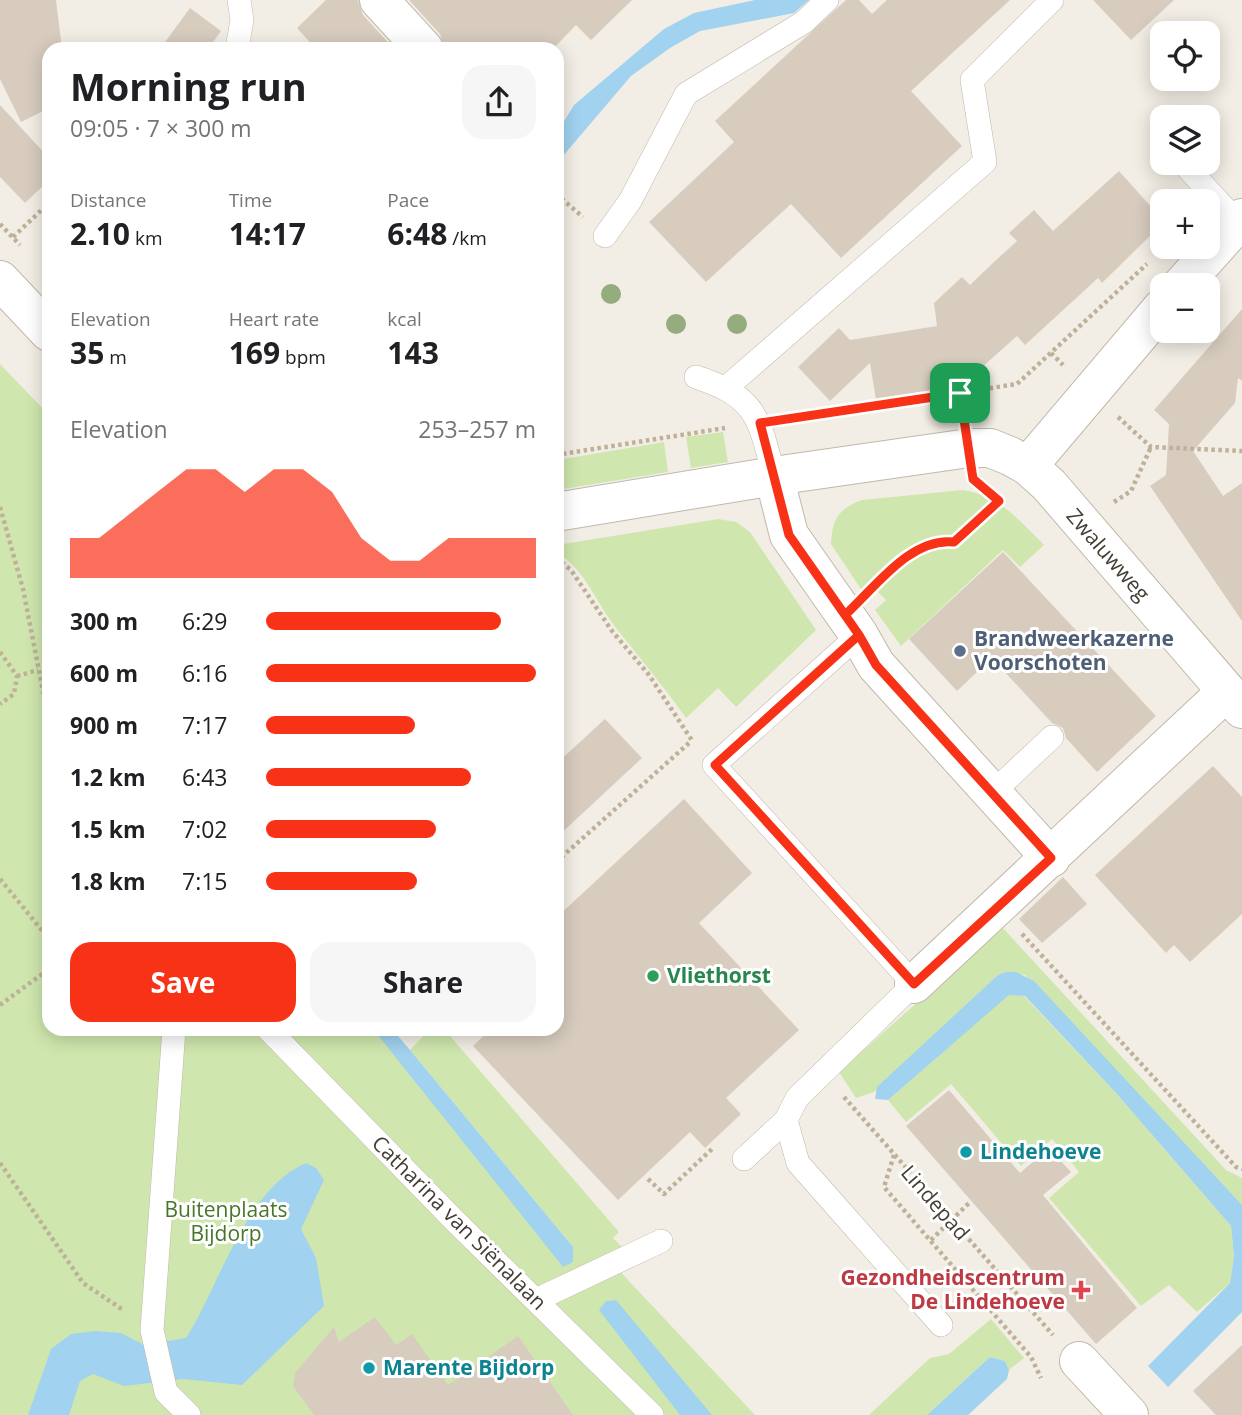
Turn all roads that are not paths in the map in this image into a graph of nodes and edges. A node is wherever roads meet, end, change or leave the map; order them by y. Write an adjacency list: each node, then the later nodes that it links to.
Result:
1 (239, 0): 5 (lane)
2 (379, 0): 6 (street)
3 (827, 0): 9 (lane)
4 (1052, 0): 15 (lane)
5 (238, 42)
6 (418, 42)
7 (1195, 175): 8 (lane)
8 (1240, 221): 10 (street)
9 (605, 236)
10 (1193, 273)
11 (0, 280): 13 (street)
12 (1150, 322): 16 (street)
13 (42, 325)
14 (696, 377): 15 (lane)
15 (727, 387): 17 (lane)
16 (1028, 466): 17 (street, Zwaluwweg); 20 (street, Zwaluwweg)
17 (774, 476): 18 (street, Zwaluwweg); 19 (street)
18 (564, 511)
19 (852, 625): 22 (street); 24 (lane)
20 (1234, 700): 23 (street)
21 (1052, 737): 22 (lane)
22 (991, 794): 23 (street)
23 (1051, 858): 24 (street)
24 (914, 984): 27 (lane)
25 (174, 1036): 33 (lane)
26 (275, 1036): 30 (lane, Catharina van Siënalaan)
27 (786, 1120): 28 (lane); 31 (lane)
28 (744, 1159)
29 (661, 1241): 30 (lane)
30 (536, 1300): 34 (lane, Catharina van Siënalaan)
31 (941, 1325)
32 (1079, 1361): 35 (street)
33 (190, 1415)
34 (652, 1415)
35 (1129, 1415)

